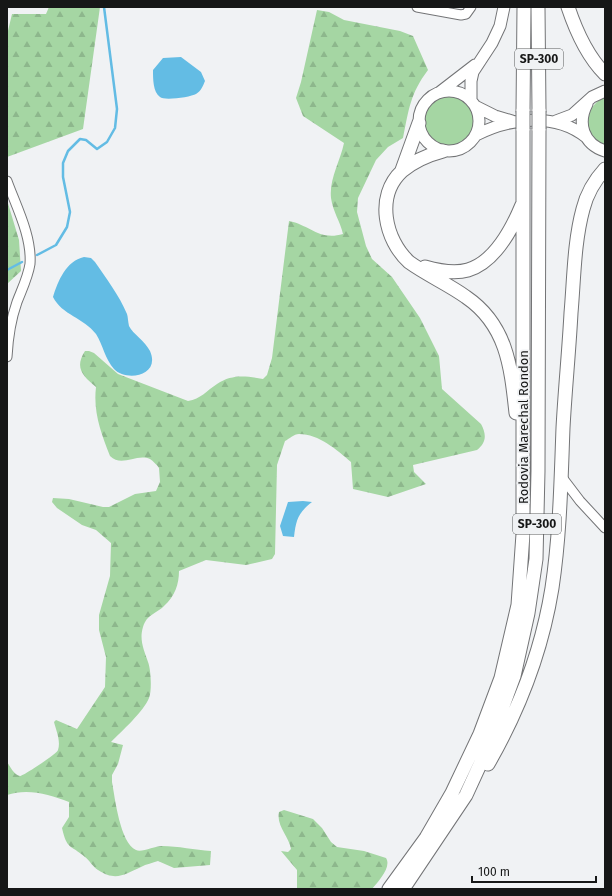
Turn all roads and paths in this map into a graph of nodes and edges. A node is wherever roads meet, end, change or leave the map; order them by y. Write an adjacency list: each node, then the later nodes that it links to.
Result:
1 (417, 7): 2 (street)
2 (471, 7)
3 (504, 7): 7 (main road)
4 (524, 7): 15 (highway, Rodovia Marechal Rondon / SP-300, bridge)
5 (538, 7): 31 (highway, Rodovia Marechal Rondon / SP-300, bridge)
6 (568, 7): 8 (highway)
7 (477, 63): 10 (main road); 11 (main road)
8 (605, 74)
9 (605, 91): 12 (main road)
10 (439, 92): 11 (main road); 14 (main road)
11 (473, 103): 15 (main road); 16 (main road)
12 (587, 104): 13 (main road); 17 (main road)
13 (556, 121): 15 (main road); 17 (main road)
14 (418, 124): 18 (main road); 21 (highway)
15 (518, 125): 16 (main road); 23 (highway, Rodovia Marechal Rondon / SP-300)
16 (476, 136): 18 (main road)
17 (586, 137): 19 (main road)
18 (443, 151): 21 (highway)
19 (605, 151)
20 (605, 169): 26 (highway)
21 (401, 172): 24 (highway)
22 (7, 181): 25 (street)
23 (525, 197): 24 (highway); 27 (highway, Rodovia Marechal Rondon / SP-300)
24 (414, 265): 27 (highway)
25 (7, 356)
26 (561, 476): 28 (street); 29 (highway)
27 (522, 482): 32 (highway, Rodovia Marechal Rondon / SP-300)
28 (580, 501): 29 (street); 30 (street)
29 (559, 507): 31 (highway)
30 (605, 528)
31 (461, 804): 33 (highway, Rodovia Marechal Rondon / SP-300)
32 (389, 889)
33 (403, 889)

